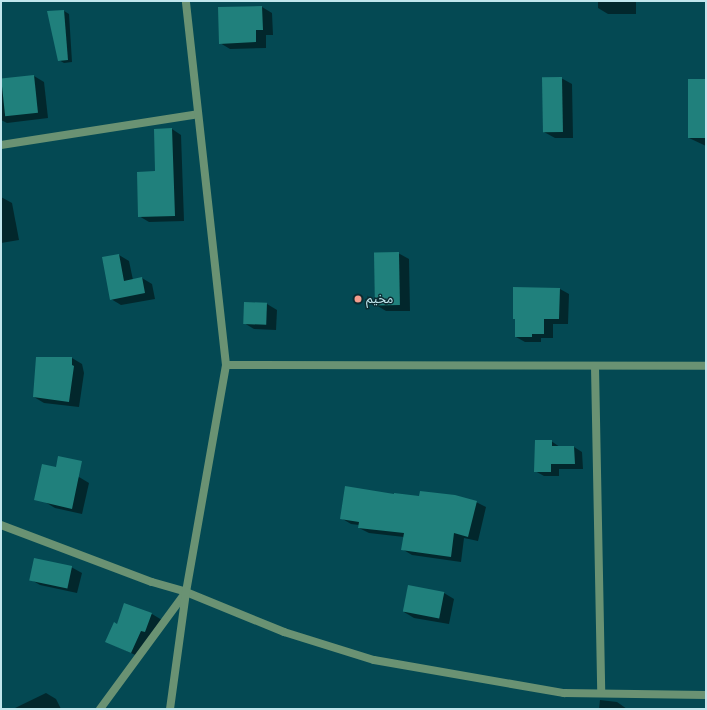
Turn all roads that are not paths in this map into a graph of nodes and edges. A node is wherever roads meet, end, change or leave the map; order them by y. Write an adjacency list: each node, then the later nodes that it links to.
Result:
1 (186, 1): 2 (street)
2 (198, 114): 3 (street); 4 (street)
3 (1, 145)
4 (226, 365): 6 (street); 8 (street)
5 (706, 366): 6 (street)
6 (595, 367): 9 (street)
7 (1, 525): 8 (street)
8 (186, 592): 9 (street); 11 (street); 12 (street)
9 (602, 693): 10 (street)
10 (706, 695)
11 (100, 709)
12 (170, 709)

